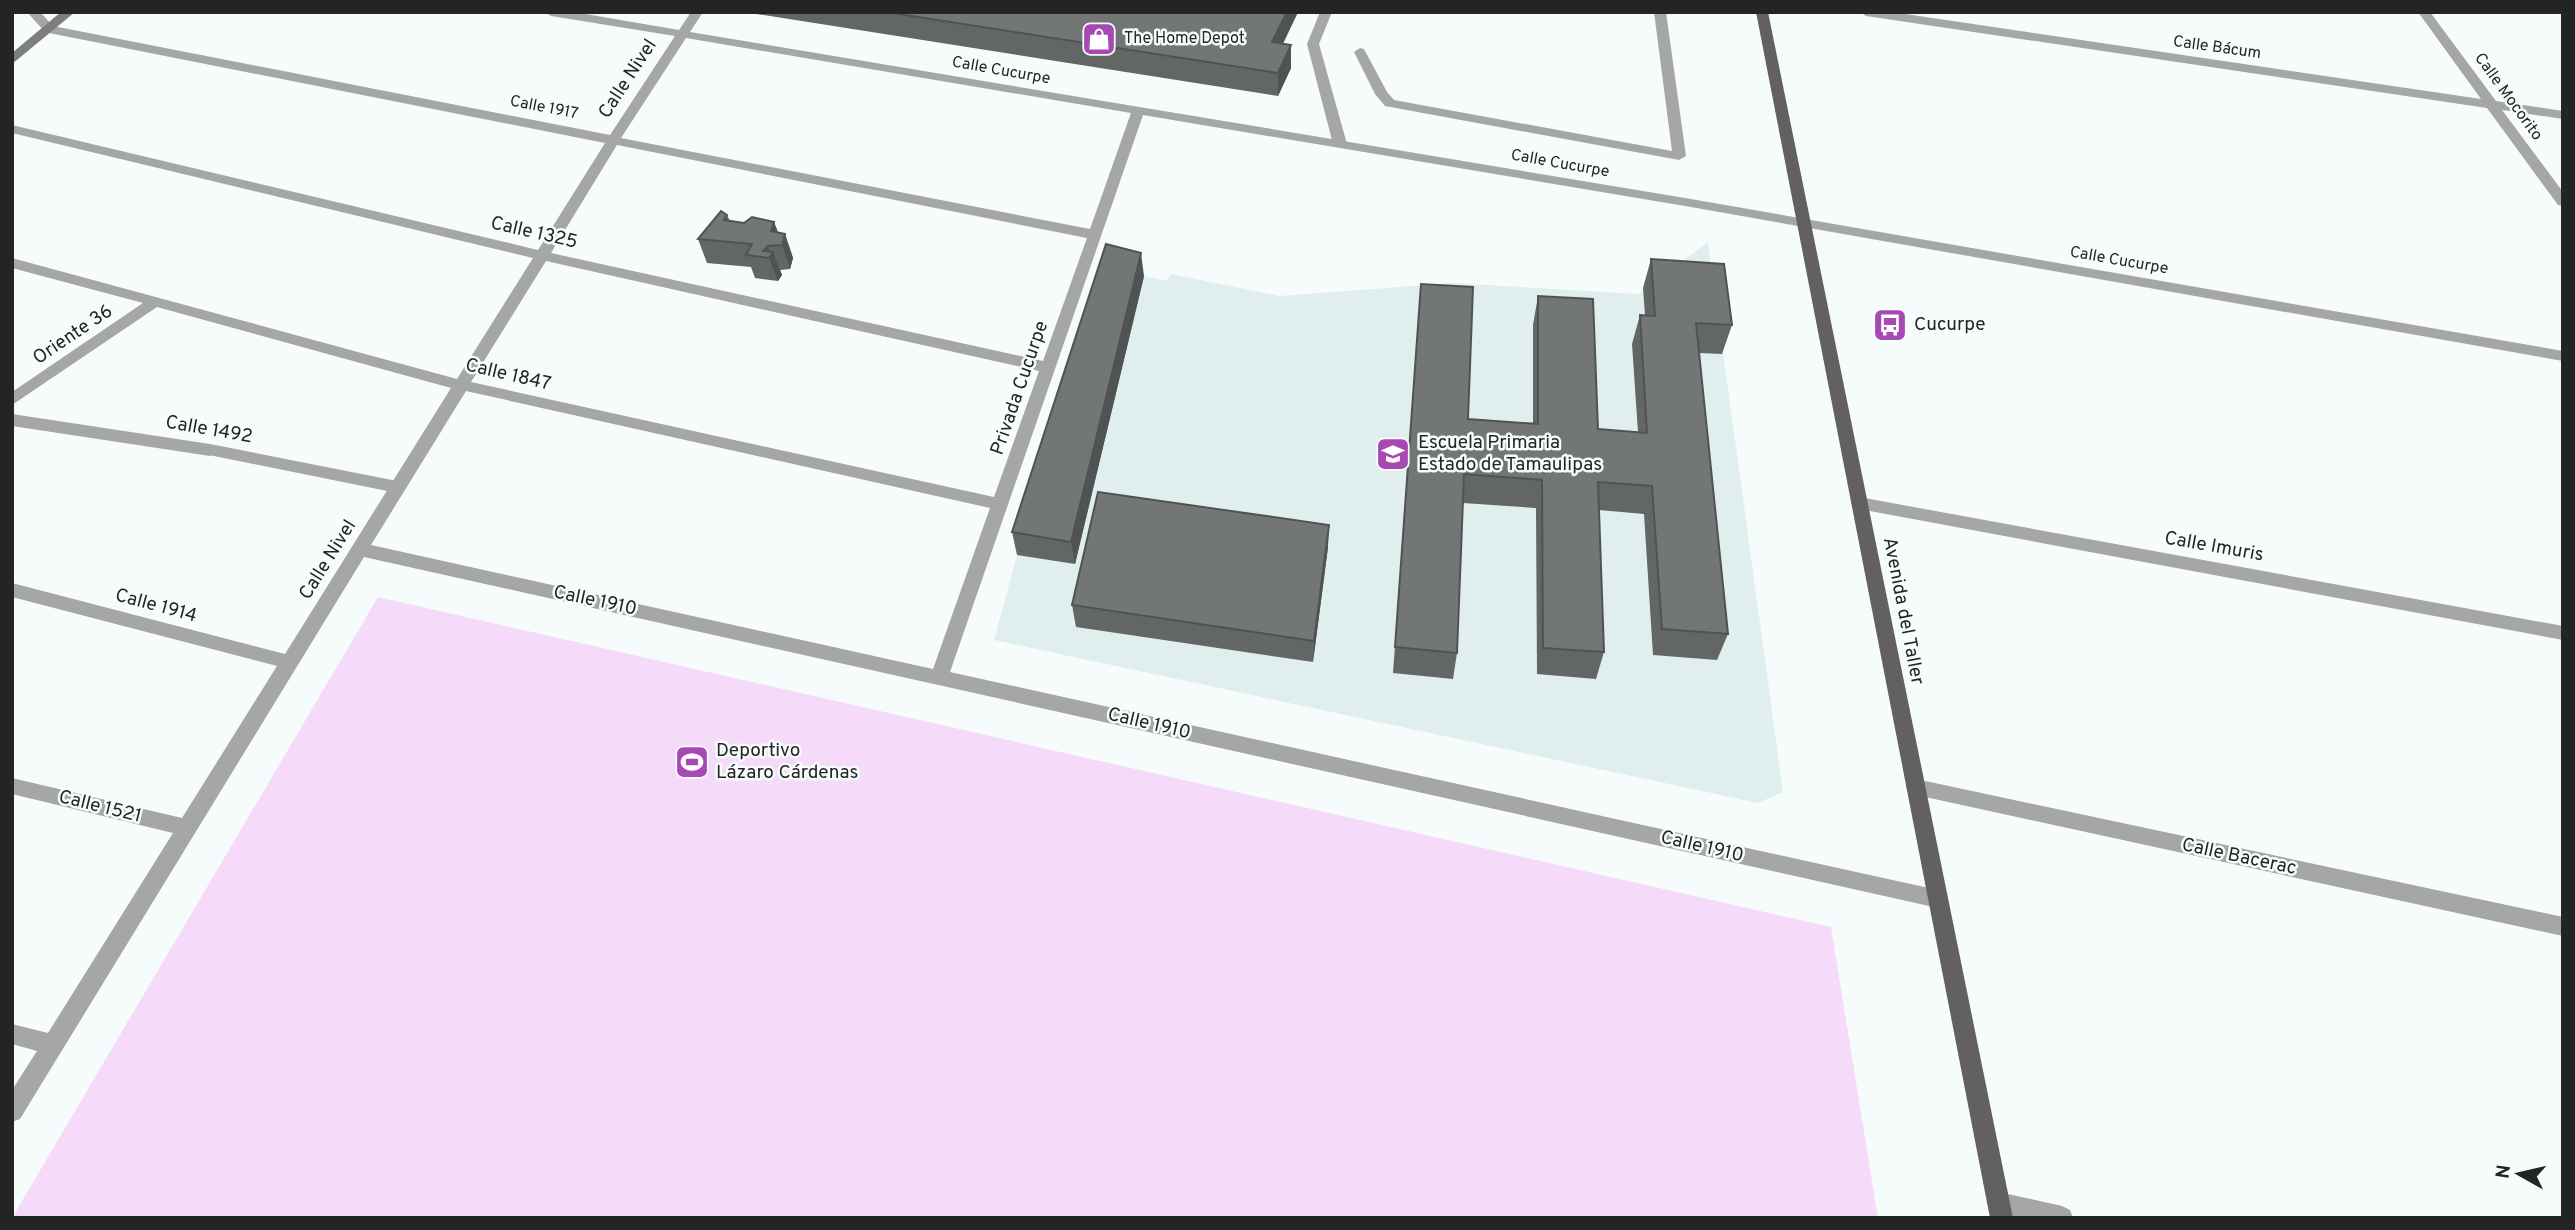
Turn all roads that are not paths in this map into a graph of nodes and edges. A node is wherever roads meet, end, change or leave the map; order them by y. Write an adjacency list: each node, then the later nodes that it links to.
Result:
1 (33, 12): 10 (street)
2 (69, 12): 10 (main road)
3 (551, 12): 11 (street, Calle Cucurpe)
4 (696, 12): 11 (street, Calle Nivel)
5 (1326, 12): 19 (street)
6 (1660, 12): 12 (street)
7 (1762, 12): 21 (main road, Avenida del Taller)
8 (1867, 12): 14 (street, Calle Bácum)
9 (2424, 12): 14 (street, Calle Mocorito)
10 (49, 29): 13 (main road); 18 (street, Calle 1917)
11 (682, 34): 15 (street, Calle Cucurpe); 18 (street, Calle Nivel)
12 (1360, 52)
13 (12, 60)
14 (2492, 104): 16 (street, Calle Bácum); 20 (street, Calle Mocorito)
15 (1138, 112): 19 (street, Calle Cucurpe); 22 (street, Privada Cucurpe)
16 (2563, 114)
17 (12, 129): 23 (street, Calle 1325)
18 (613, 140): 22 (street, Calle 1917); 23 (street, Calle Nivel)
19 (1340, 144): 21 (street, Calle Cucurpe)
20 (2563, 202)
21 (1803, 224): 26 (street, Calle Cucurpe); 32 (main road, Avenida del Taller)
22 (1095, 235): 27 (street, Privada Cucurpe)
23 (541, 255): 27 (street, Calle 1325); 28 (street, Calle Nivel)
24 (12, 263): 25 (street, Calle 1847)
25 (155, 302): 28 (street, Calle 1847); 29 (street, Oriente 36)
26 (2563, 356)
27 (1048, 368): 33 (street, Privada Cucurpe)
28 (461, 385): 31 (street, Calle Nivel); 33 (street, Calle 1847)
29 (12, 400)
30 (12, 420): 31 (street, Calle 1492)
31 (397, 487): 34 (street, Calle Nivel)
32 (1858, 503): 36 (street, Calle Imuris); 40 (main road, Avenida del Taller)
33 (1000, 504): 38 (street, Privada Cucurpe)
34 (359, 549): 37 (street, Calle Nivel); 38 (street, Calle 1910)
35 (12, 590): 37 (street, Calle 1914)
36 (2563, 633)
37 (289, 663): 41 (street, Calle Nivel)
38 (939, 677): 42 (street, Calle 1910)
39 (12, 786): 41 (street, Calle 1521)
40 (1916, 787): 42 (main road, Avenida del Taller); 43 (street, Calle Bacerac)
41 (187, 828): 45 (street, Calle Nivel)
42 (1938, 899): 47 (main road, Avenida del Taller)
43 (2563, 927)
44 (12, 1034): 45 (street)
45 (53, 1045): 46 (street, Calle Nivel)
46 (12, 1111)
47 (2001, 1210): 48 (street)
48 (2062, 1218)

